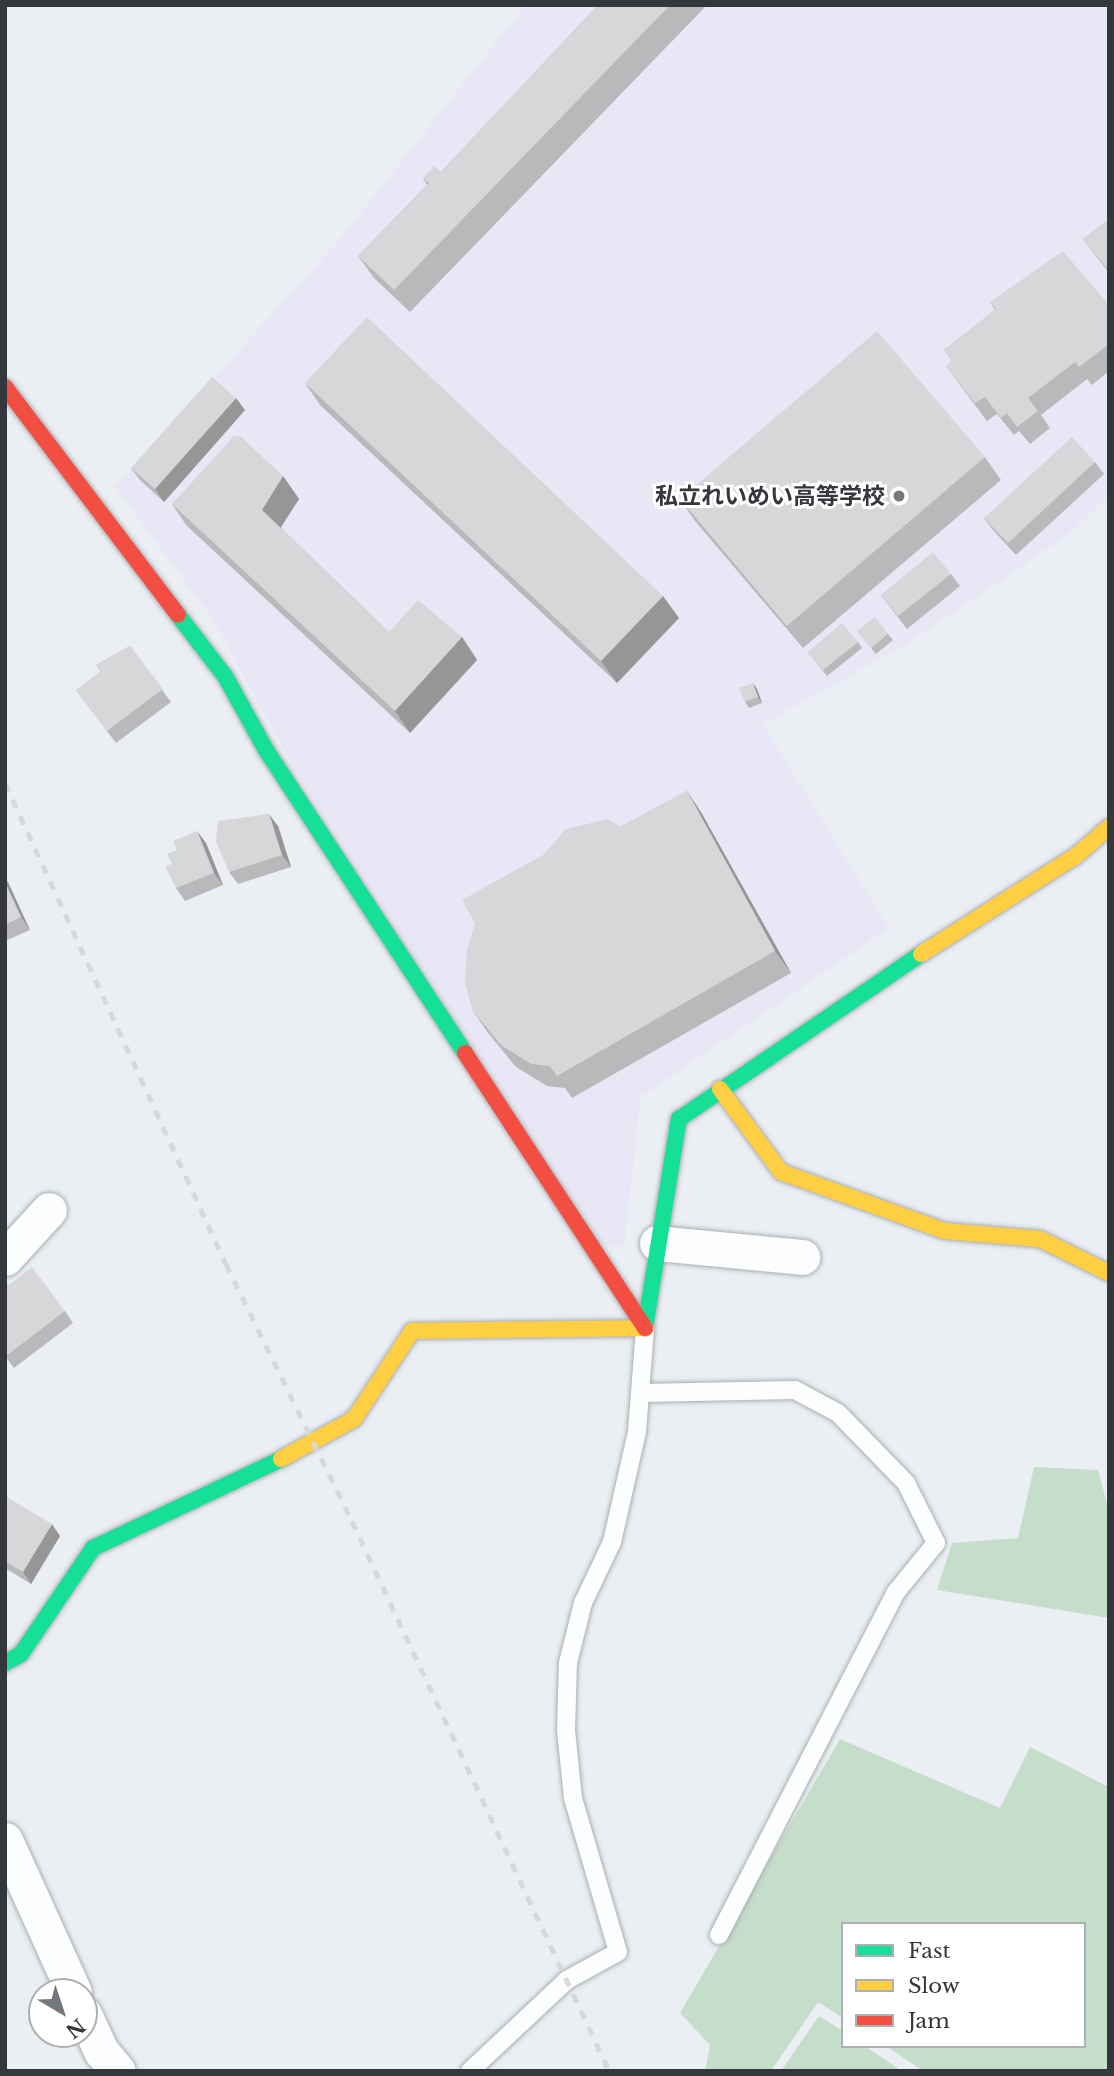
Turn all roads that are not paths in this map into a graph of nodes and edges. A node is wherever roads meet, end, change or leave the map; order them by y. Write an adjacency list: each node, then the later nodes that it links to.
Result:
1 (5, 387): 9 (street)
2 (1109, 827): 3 (street)
3 (720, 1089): 5 (street); 8 (street)
4 (50, 1210): 7 (street)
5 (657, 1243): 6 (street); 9 (street)
6 (802, 1257)
7 (5, 1258)
8 (1109, 1273)
9 (645, 1328): 10 (lane); 11 (street)
10 (641, 1394): 13 (lane); 17 (lane)
11 (5, 1663)
12 (5, 1840): 14 (street)
13 (719, 1935)
14 (68, 1978)
15 (98, 2044): 16 (street)
16 (118, 2071)
17 (470, 2071)

